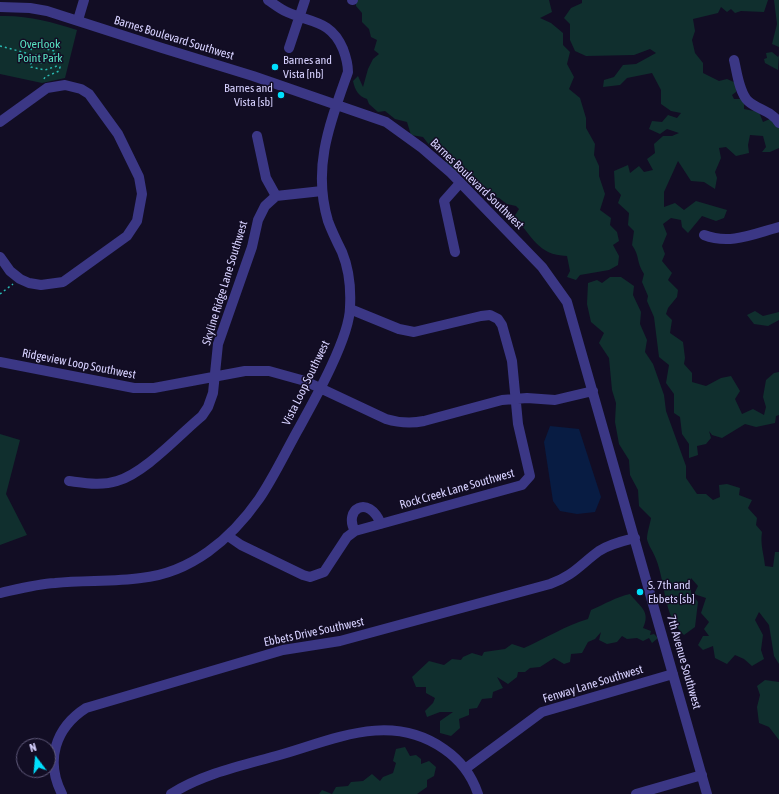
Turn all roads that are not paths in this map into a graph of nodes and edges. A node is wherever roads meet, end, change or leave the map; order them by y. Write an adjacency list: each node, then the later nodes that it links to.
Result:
1 (84, 0): 6 (street)
2 (268, 0): 5 (street, Vista Loop Southwest)
3 (305, 0): 5 (street)
4 (0, 7): 6 (street, Barnes Boulevard Southwest)
5 (299, 16): 7 (street); 9 (street, Vista Loop Southwest)
6 (78, 20): 9 (street, Barnes Boulevard Southwest)
7 (289, 48)
8 (734, 60): 11 (street)
9 (336, 104): 13 (street, Barnes Boulevard Southwest); 14 (street, Vista Loop Southwest)
10 (0, 122): 19 (street)
11 (779, 122)
12 (257, 136): 15 (street)
13 (460, 183): 18 (street); 24 (street, Barnes Boulevard Southwest)
14 (322, 190): 15 (street); 20 (street, Vista Loop Southwest)
15 (276, 196): 22 (street, Skyline Ridge Lane Southwest)
16 (779, 227): 17 (street)
17 (704, 235)
18 (455, 252)
19 (0, 257)
20 (350, 309): 23 (street, Vista Loop Southwest); 25 (street)
21 (0, 362): 22 (street, Ridgeview Loop Southwest)
22 (215, 376): 23 (street, Ridgeview Loop Southwest); 26 (street, Skyline Ridge Lane Southwest)
23 (320, 388): 25 (street, Ridgeview Loop Southwest); 29 (street, Vista Loop Southwest)
24 (593, 391): 25 (street, Ridgeview Loop Southwest); 30 (street, Barnes Boulevard Southwest)
25 (516, 399): 27 (street, Rock Creek Lane Southwest)
26 (69, 481)
27 (381, 524): 28 (street, Rock Creek Lane Southwest); 28 (street)
28 (354, 531): 29 (street)
29 (228, 536): 31 (street, Vista Loop Southwest)
30 (635, 538): 32 (street, 7th Avenue Southwest); 35 (street, Ebbets Drive Southwest)
31 (0, 593)
32 (673, 674): 33 (street, Fenway Lane Southwest); 34 (street, 7th Avenue Southwest)
33 (465, 769): 36 (street); 37 (street)
34 (702, 775): 38 (street); 39 (street, 7th Avenue Southwest)
35 (62, 794)
36 (171, 794)
37 (478, 794)
38 (636, 794)
39 (707, 794)

